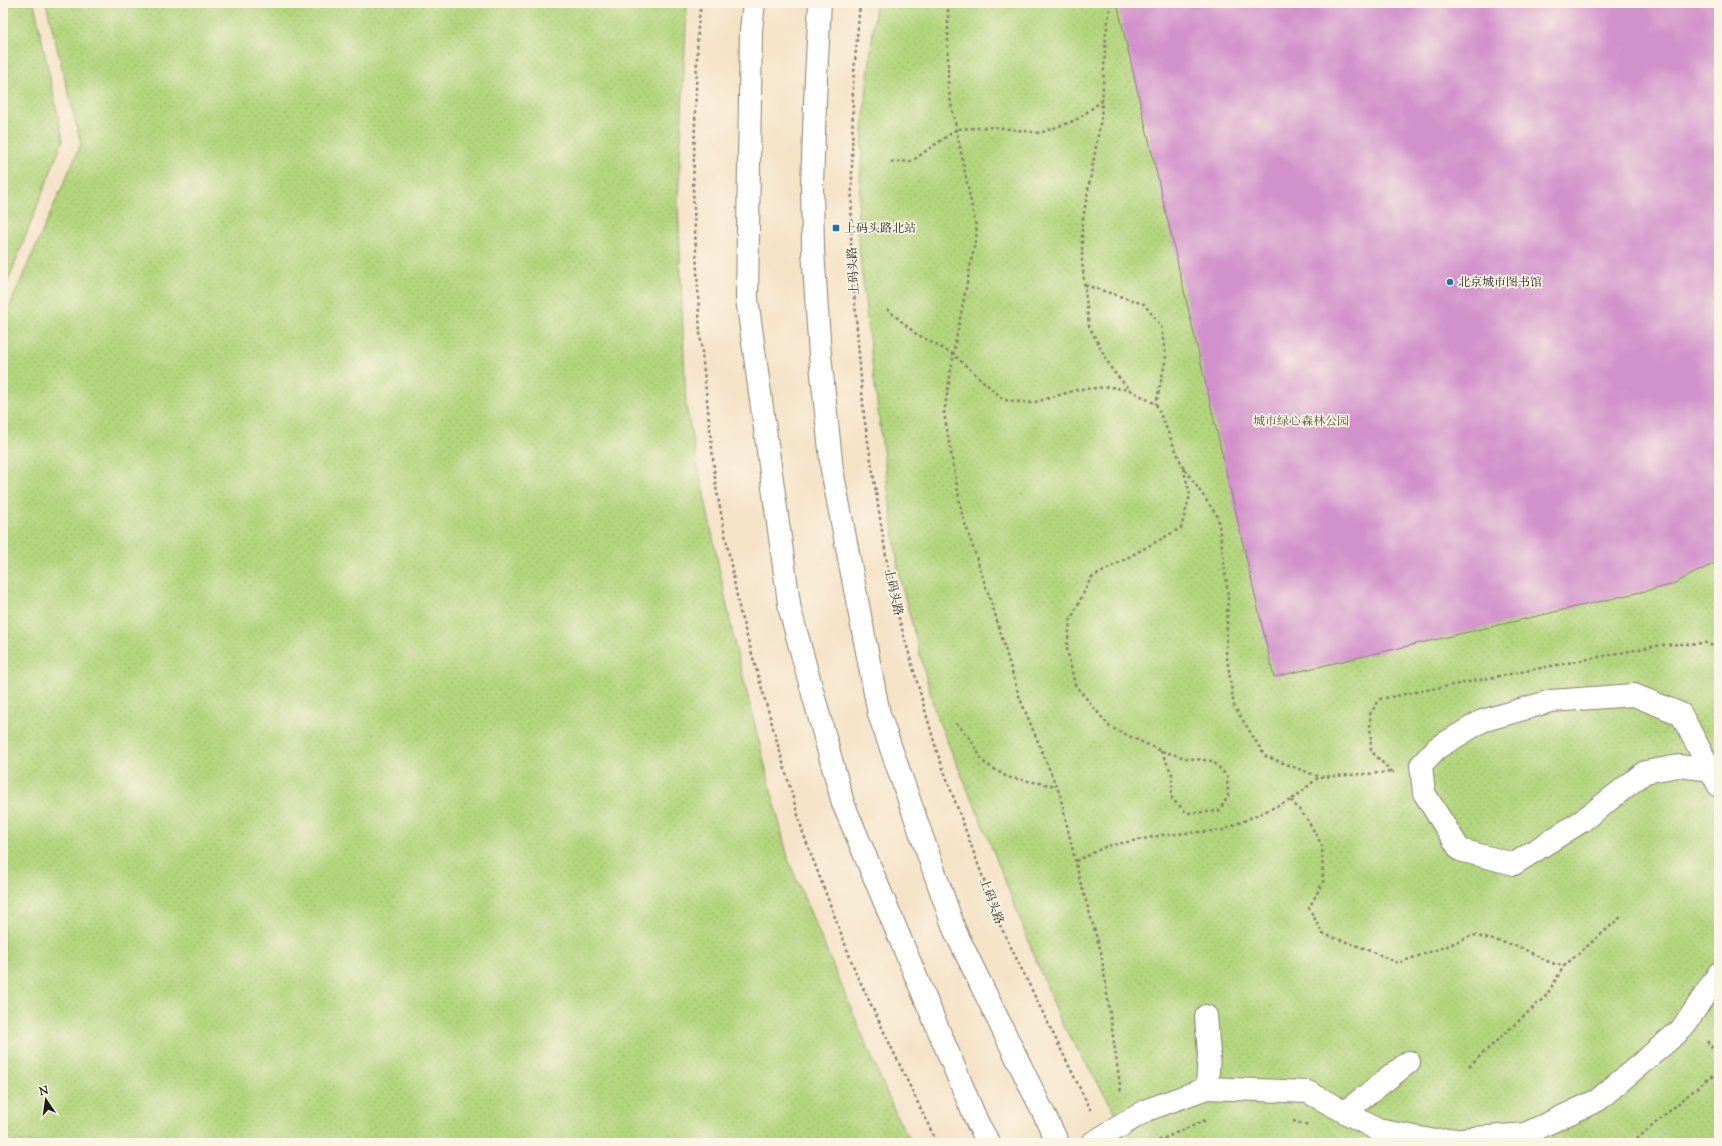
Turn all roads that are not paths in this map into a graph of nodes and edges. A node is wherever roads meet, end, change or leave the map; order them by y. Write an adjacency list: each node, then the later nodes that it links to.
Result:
1 (754, 3): 10 (main road)
2 (820, 3): 11 (main road)
3 (1715, 778): 3 (main road)
4 (1719, 973): 8 (main road)
5 (1206, 1016): 7 (main road)
6 (1409, 1062): 8 (main road)
7 (1207, 1088): 8 (main road); 9 (main road)
8 (1345, 1112)
9 (1098, 1140)
10 (989, 1143)
11 (1058, 1143)

